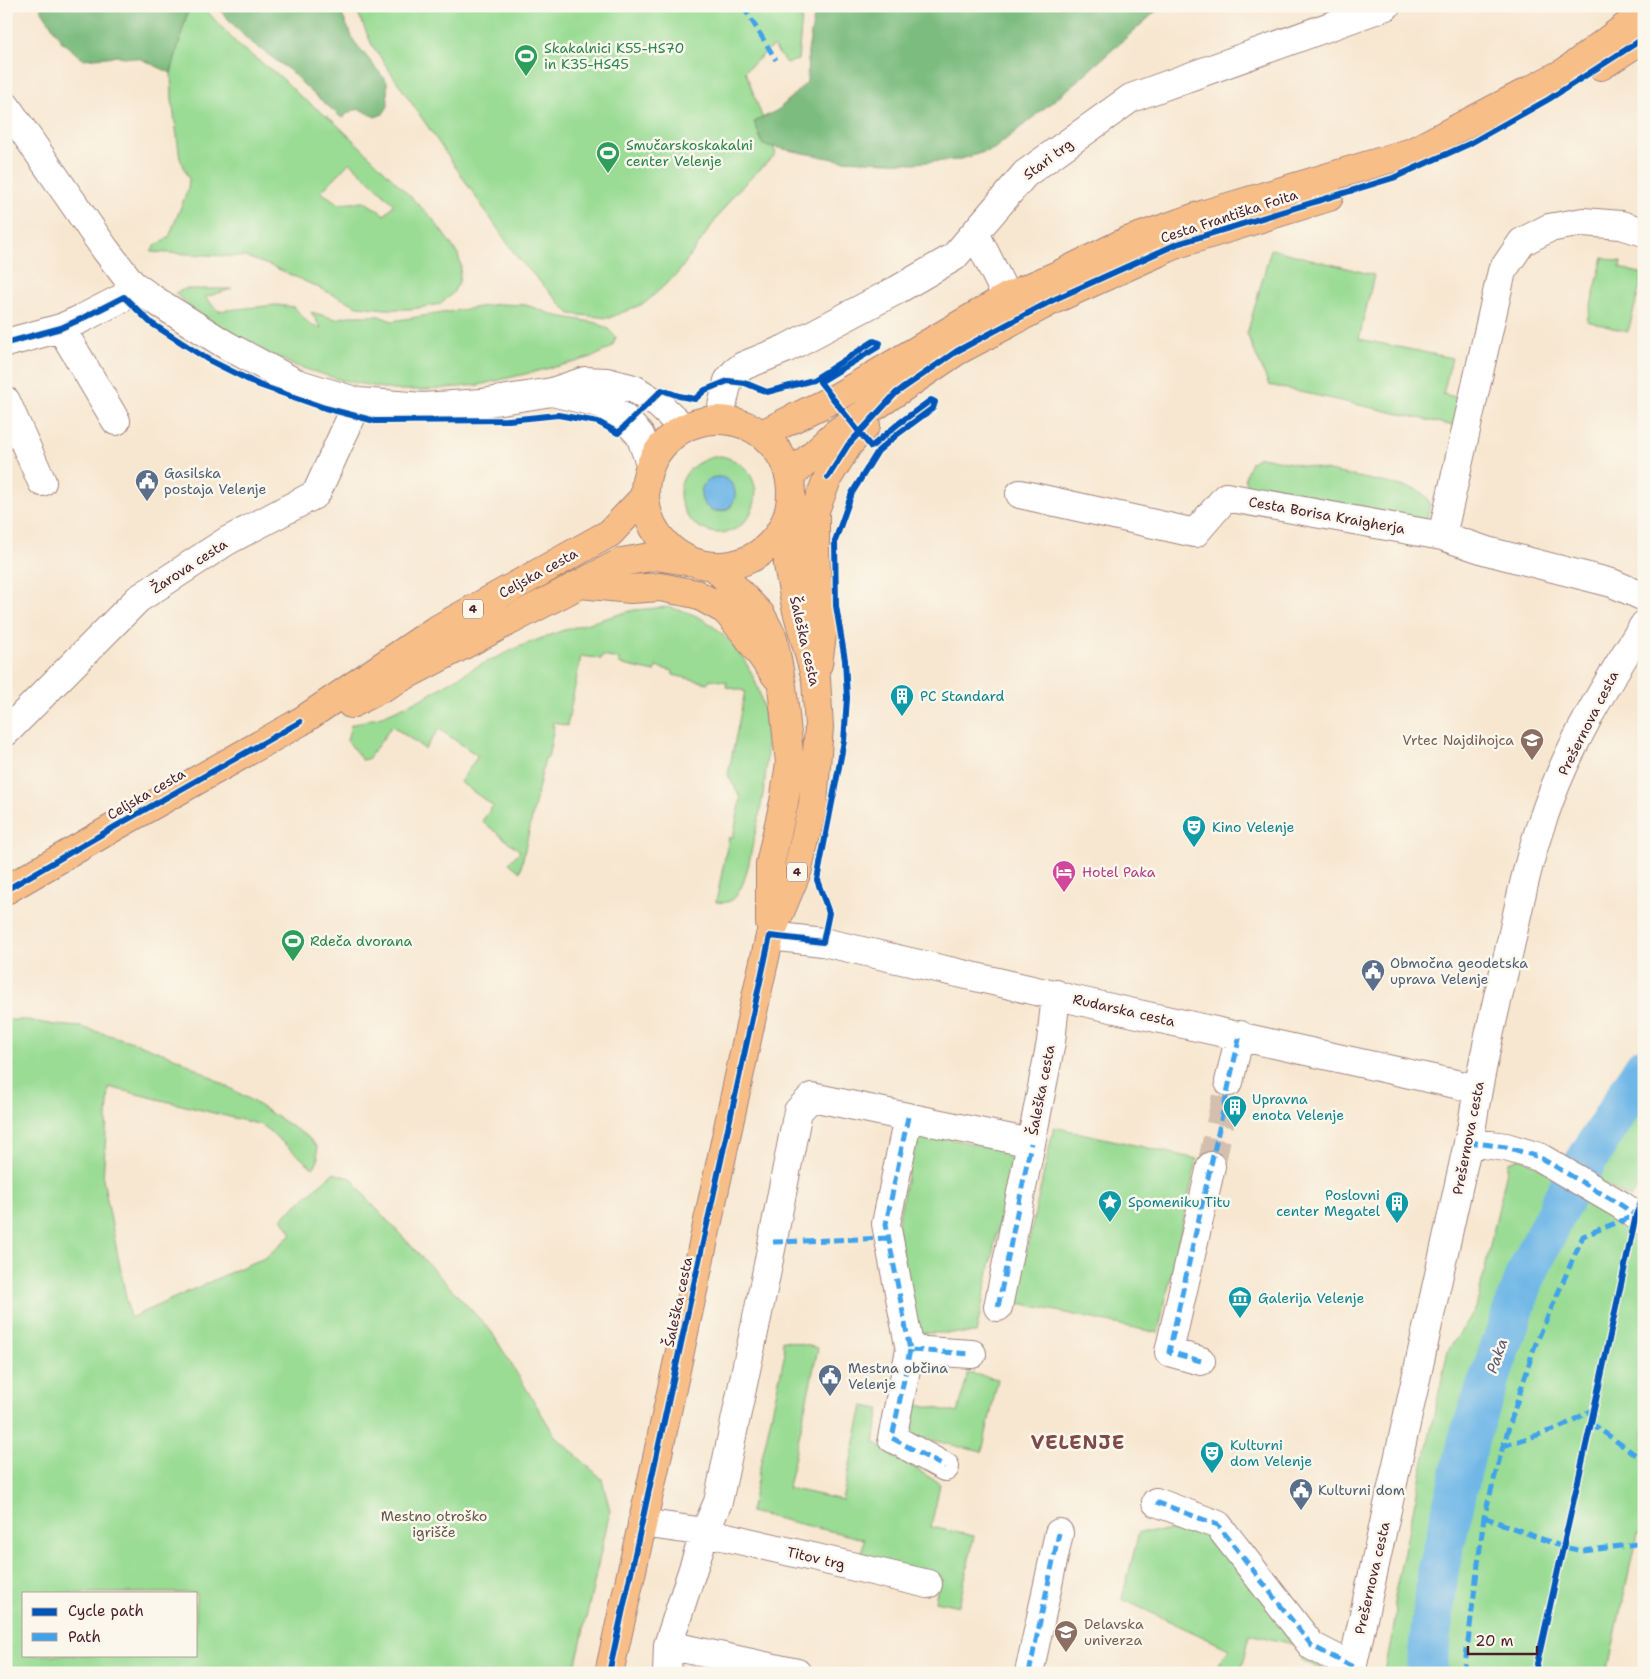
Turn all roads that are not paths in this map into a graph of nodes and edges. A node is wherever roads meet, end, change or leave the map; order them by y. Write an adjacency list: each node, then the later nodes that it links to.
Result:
1 (1386, 6): 6 (street, Stari trg)
2 (1644, 13): 8 (main road, Cesta Františka Foita)
3 (1644, 38): 12 (main road, Cesta Františka Foita)
4 (6, 106): 7 (street)
5 (1644, 232): 25 (street)
6 (975, 233): 8 (street); 15 (street, Stari trg)
7 (132, 284): 9 (street); 14 (street)
8 (1007, 297): 18 (main road, Cesta Františka Foita)
9 (61, 328): 10 (street); 16 (street)
10 (10, 339)
11 (552, 392): 14 (street); 17 (street); 19 (street)
12 (896, 392): 20 (main road, Cesta Františka Foita); 30 (main road, Cesta Františka Foita)
13 (6, 401): 21 (street)
14 (358, 402): 33 (street, Žarova cesta)
15 (719, 419): 17 (main road, 4); 18 (main road, 4)
16 (116, 421)
17 (684, 428): 19 (main road, 4)
18 (762, 434): 20 (main road, 4)
19 (650, 463): 23 (main road, 4)
20 (790, 476): 24 (main road, 4)
21 (42, 482)
22 (1020, 494): 25 (street, Cesta Borisa Kraigherja)
23 (644, 498): 26 (main road); 32 (main road, Celjska cesta / 4)
24 (787, 519): 26 (main road); 30 (main road, Šaleška cesta / 4)
25 (1442, 536): 28 (street, Cesta Borisa Kraigherja)
26 (703, 565): 27 (main road, Celjska cesta); 31 (main road, Šaleška cesta)
27 (580, 584): 31 (main road); 32 (main road, Celjska cesta)
28 (1644, 597)
29 (1644, 626): 39 (street, Prešernova cesta)
30 (816, 679): 35 (main road, Šaleška cesta / 4)
31 (782, 686): 35 (main road, Šaleška cesta)
32 (300, 722): 34 (main road, Celjska cesta / 4)
33 (6, 732)
34 (6, 890)
35 (770, 936): 36 (street, Rudarska cesta); 51 (main road, Šaleška cesta / 4)
36 (1056, 994): 37 (street, Rudarska cesta); 42 (street, Šaleška cesta)
37 (1240, 1035): 38 (street); 39 (street, Rudarska cesta)
38 (1229, 1082)
39 (1478, 1088): 41 (street, Prešernova cesta)
40 (908, 1117): 42 (street, Šaleška cesta); 46 (street); 52 (street, Šaleška cesta)
41 (1468, 1142): 44 (street); 56 (street, Prešernova cesta)
42 (1031, 1143): 45 (street)
43 (1211, 1166): 48 (street)
44 (1644, 1221)
45 (998, 1307)
46 (910, 1350): 47 (street); 49 (street)
47 (972, 1354)
48 (1202, 1361)
49 (945, 1467)
50 (1156, 1502): 56 (street)
51 (642, 1522): 52 (street, Titov trg); 57 (main road, Šaleška cesta / 4)
52 (705, 1532): 54 (street, Titov trg); 55 (street, Šaleška cesta)
53 (1059, 1533): 60 (street)
54 (928, 1584)
55 (668, 1644): 58 (street, Šaleška cesta); 59 (street)
56 (1352, 1670)
57 (609, 1673)
58 (667, 1673)
59 (797, 1673)
60 (1029, 1673)

